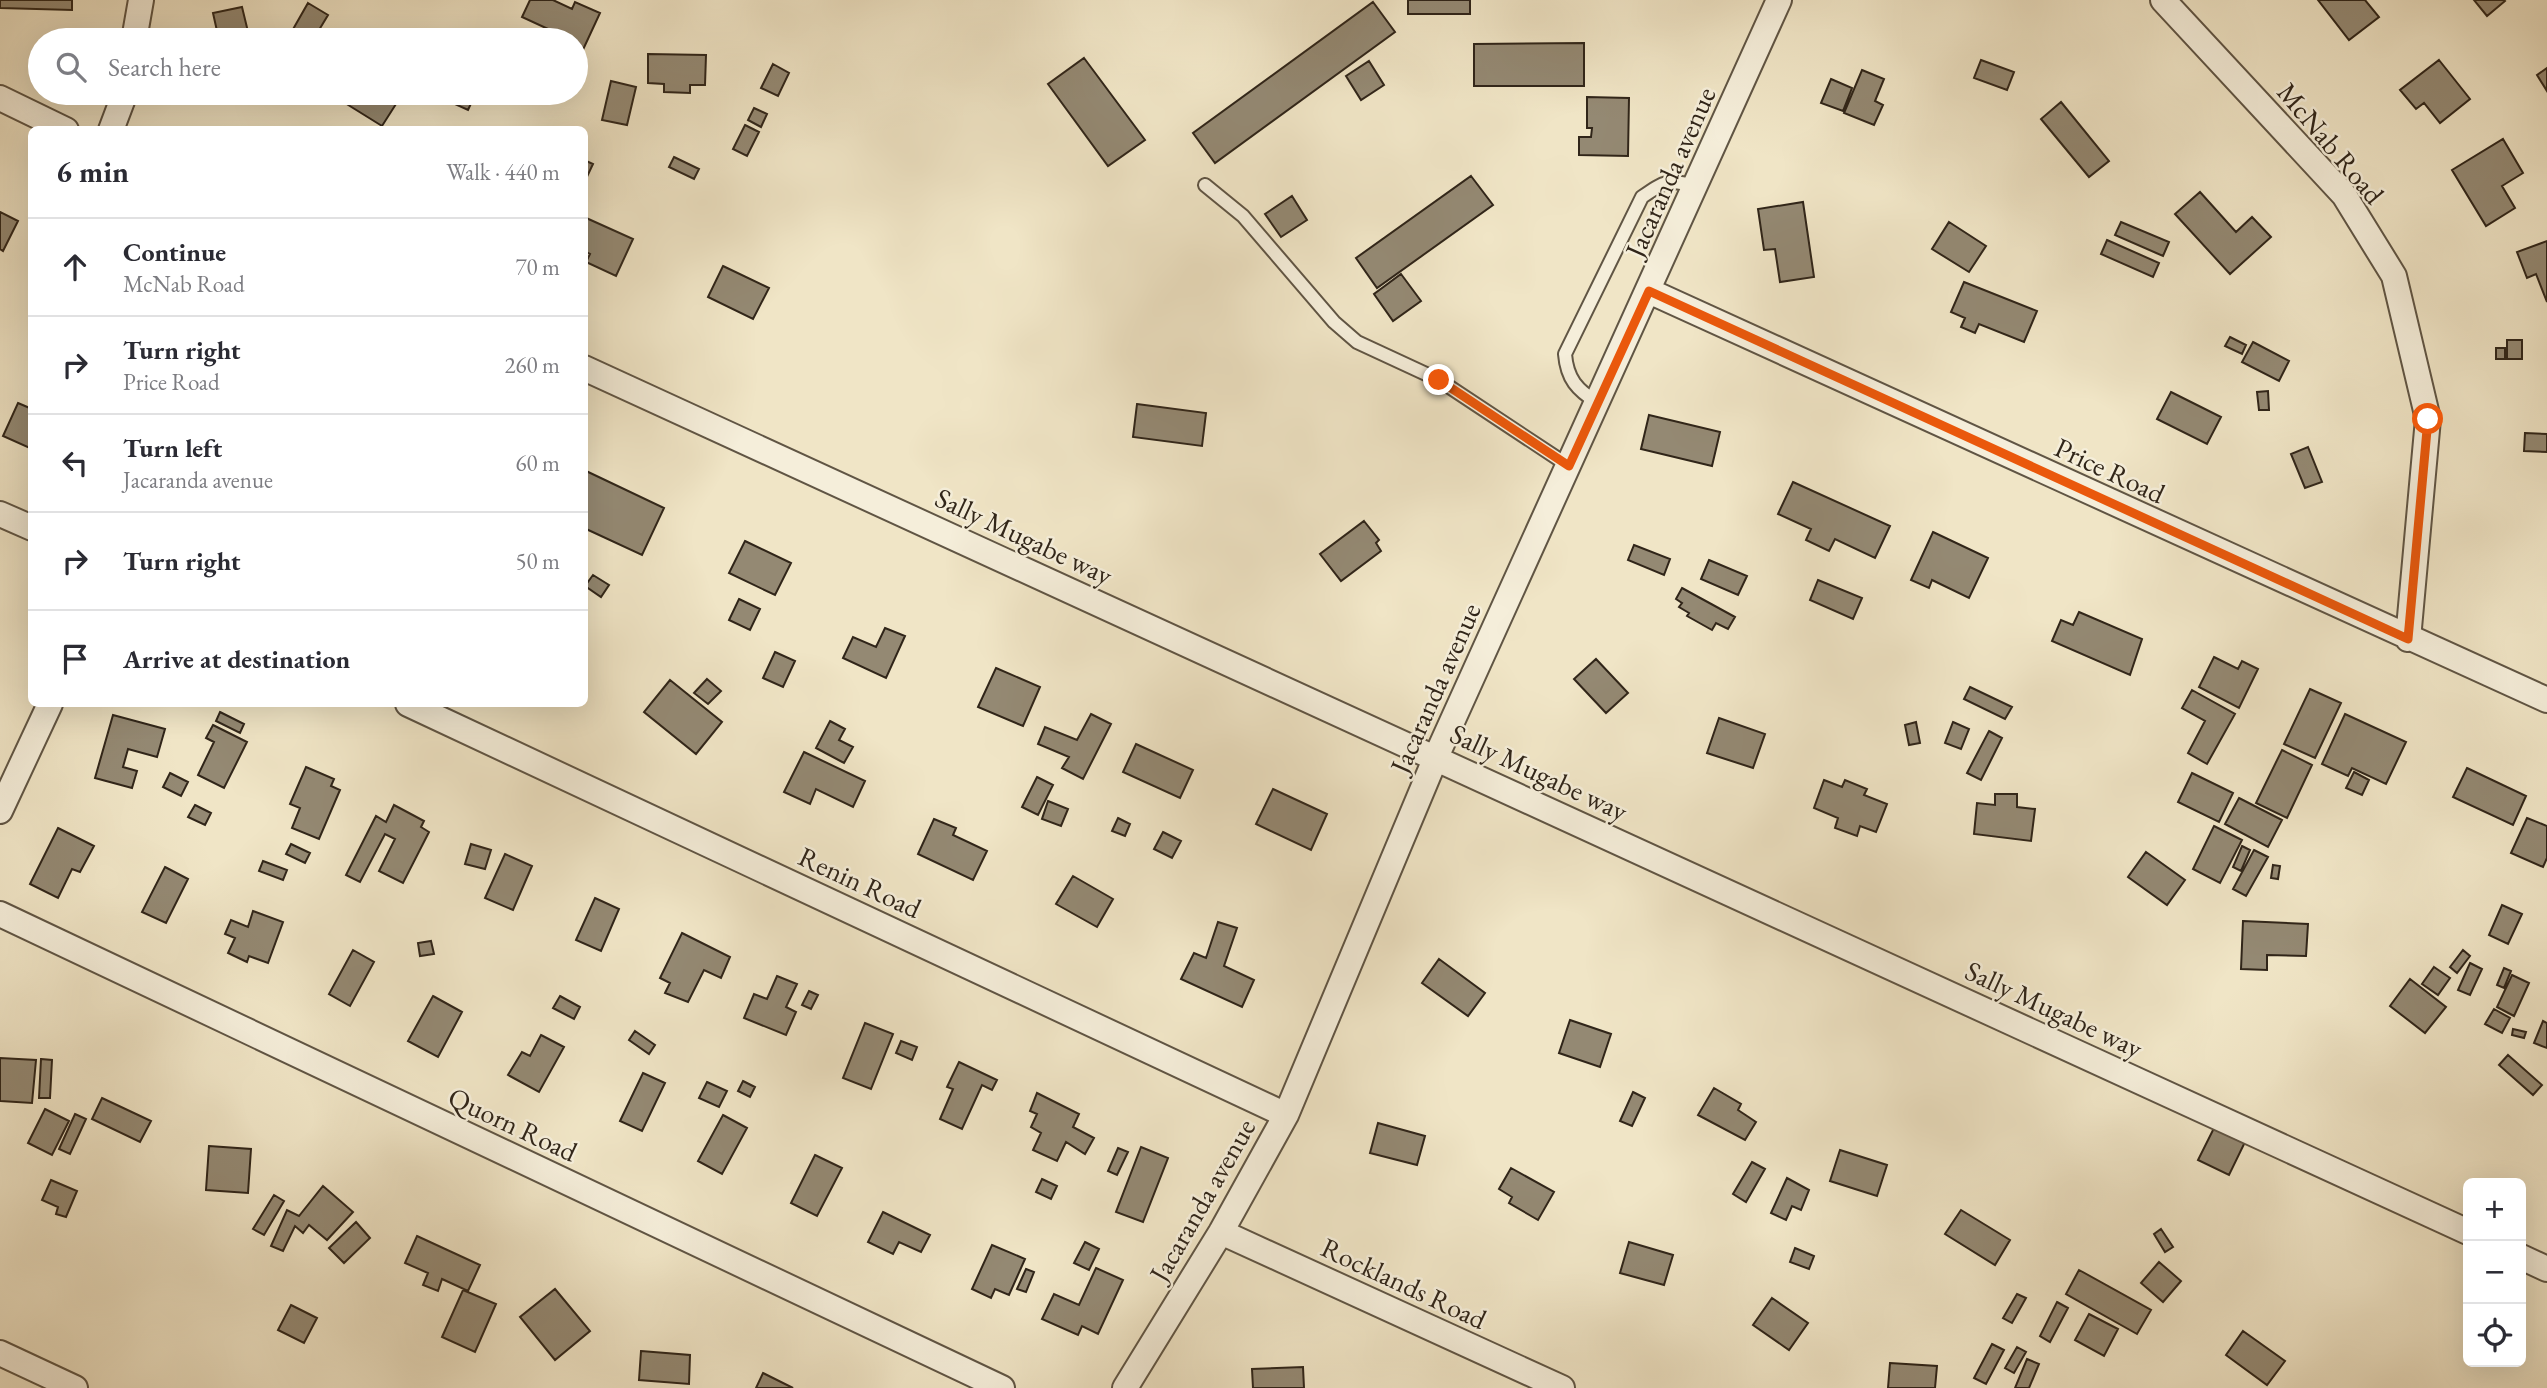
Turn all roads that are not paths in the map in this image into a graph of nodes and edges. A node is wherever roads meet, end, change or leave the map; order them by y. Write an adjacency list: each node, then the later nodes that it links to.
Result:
1 (141, 0): 4 (street)
2 (1779, 0): 10 (street, Jacaranda avenue)
3 (2163, 0): 17 (street, McNab Road)
4 (136, 28)
5 (0, 98): 7 (street)
6 (120, 105): 8 (street)
7 (58, 126)
8 (112, 126)
9 (1205, 185): 14 (lane)
10 (1696, 186): 11 (street, Jacaranda avenue); 13 (lane)
11 (1649, 291): 13 (street, Jacaranda avenue); 17 (street, Price Road)
12 (588, 370): 21 (street, Sally Mugabe way)
13 (1598, 403): 14 (street, Jacaranda avenue)
14 (1569, 466): 21 (street, Jacaranda avenue)
15 (0, 514): 16 (street)
16 (28, 526)
17 (2408, 639): 18 (street, Price Road)
18 (2547, 700)
19 (49, 707): 22 (street)
20 (414, 707): 24 (street, Renin Road)
21 (1436, 757): 24 (street, Jacaranda avenue); 25 (street, Sally Mugabe way)
22 (0, 811)
23 (0, 914): 31 (street, Quorn Road)
24 (1286, 1115): 26 (street, Jacaranda avenue)
25 (2463, 1230)
26 (1221, 1232): 32 (street, Jacaranda avenue); 33 (street, Rocklands Road)
27 (2526, 1258): 28 (street)
28 (2547, 1269)
29 (0, 1353): 30 (street)
30 (75, 1388)
31 (1002, 1388)
32 (1125, 1388)
33 (1562, 1388)

